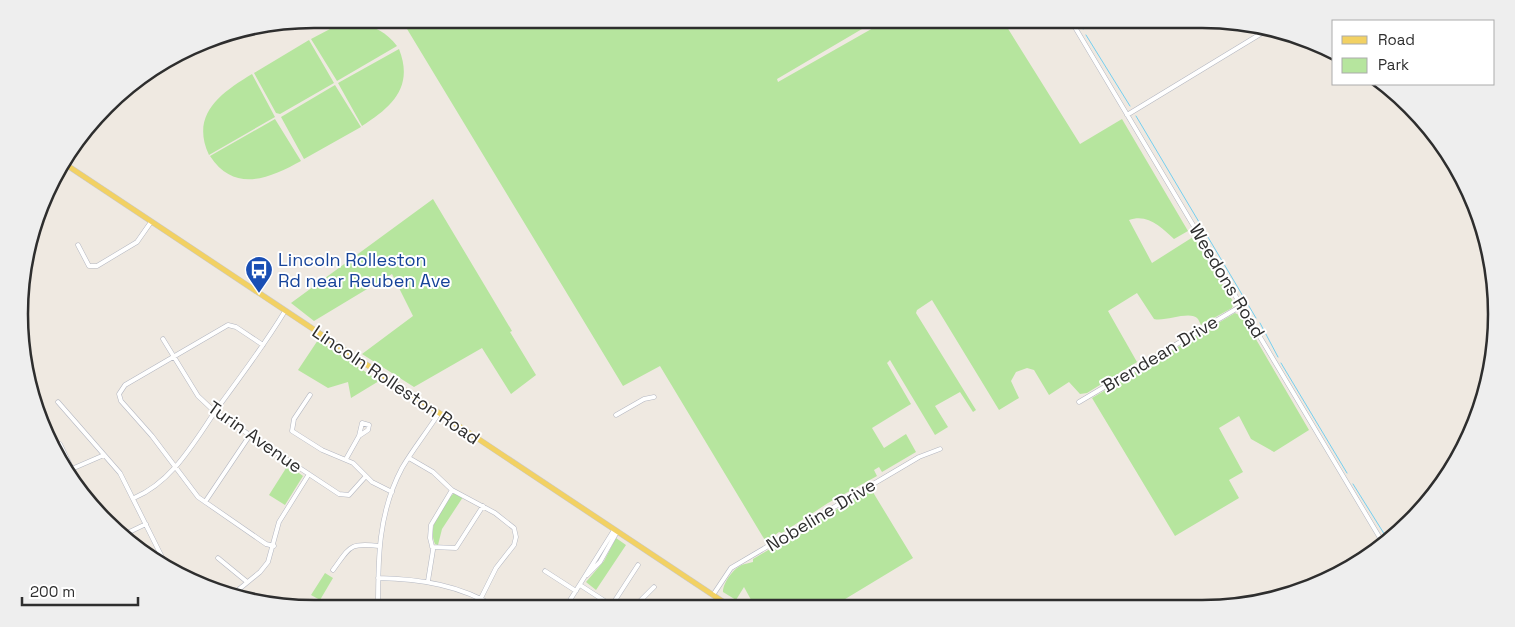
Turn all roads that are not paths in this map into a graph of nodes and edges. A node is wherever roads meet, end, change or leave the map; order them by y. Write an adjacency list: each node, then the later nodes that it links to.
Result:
1 (1075, 28): 3 (street, Weedons Road)
2 (1261, 34): 3 (street)
3 (1128, 115): 7 (street, Weedons Road)
4 (68, 166): 5 (main road, Lincoln Rolleston Road)
5 (151, 222): 6 (street); 8 (main road, Lincoln Rolleston Road)
6 (78, 245)
7 (1241, 306): 15 (street, Brendean Drive); 39 (street, Weedons Road)
8 (285, 311): 10 (street); 17 (main road, Lincoln Rolleston Road)
9 (163, 339): 11 (street, Turin Avenue)
10 (263, 344): 11 (street); 16 (street)
11 (174, 356): 16 (street, Turin Avenue); 27 (street)
12 (310, 395): 26 (street)
13 (654, 397): 18 (street)
14 (58, 402): 24 (street)
15 (1079, 402)
16 (215, 412): 19 (street, Turin Avenue); 27 (street)
17 (439, 413): 25 (street); 37 (main road, Lincoln Rolleston Road)
18 (616, 415)
19 (250, 435): 29 (street, Turin Avenue); 34 (street)
20 (359, 436): 26 (street)
21 (60, 444): 22 (street)
22 (61, 447)
23 (940, 449): 55 (street, Nobeline Drive)
24 (104, 454): 28 (street); 33 (street)
25 (409, 458): 31 (street); 32 (street)
26 (346, 459): 30 (street)
27 (175, 467): 33 (street); 34 (street)
28 (73, 468)
29 (309, 474): 30 (street, Turin Avenue); 40 (street)
30 (366, 476): 32 (street)
31 (452, 490): 35 (street); 42 (street)
32 (392, 492): 41 (street)
33 (134, 498): 36 (street)
34 (205, 502): 40 (street)
35 (483, 506): 42 (street); 56 (street)
36 (146, 524): 38 (street); 43 (street)
37 (616, 531): 51 (street); 55 (main road, Lincoln Rolleston Road)
38 (129, 532)
39 (1380, 537)
40 (274, 546): 50 (street)
41 (379, 546): 46 (street); 48 (street)
42 (432, 548): 49 (street)
43 (161, 555)
44 (218, 558): 50 (street)
45 (638, 565): 61 (street)
46 (333, 570)
47 (545, 571): 54 (street)
48 (378, 578): 49 (street); 57 (street)
49 (428, 581): 56 (street)
50 (246, 582): 53 (street)
51 (580, 584): 54 (street); 60 (street)
52 (654, 587): 62 (street)
53 (238, 590)
54 (576, 591): 59 (street)
55 (713, 595): 63 (main road, Lincoln Rolleston Road)
56 (480, 598): 58 (street)
57 (378, 600)
58 (483, 600)
59 (570, 600)
60 (604, 600)
61 (617, 600)
62 (641, 600)
63 (718, 600)

